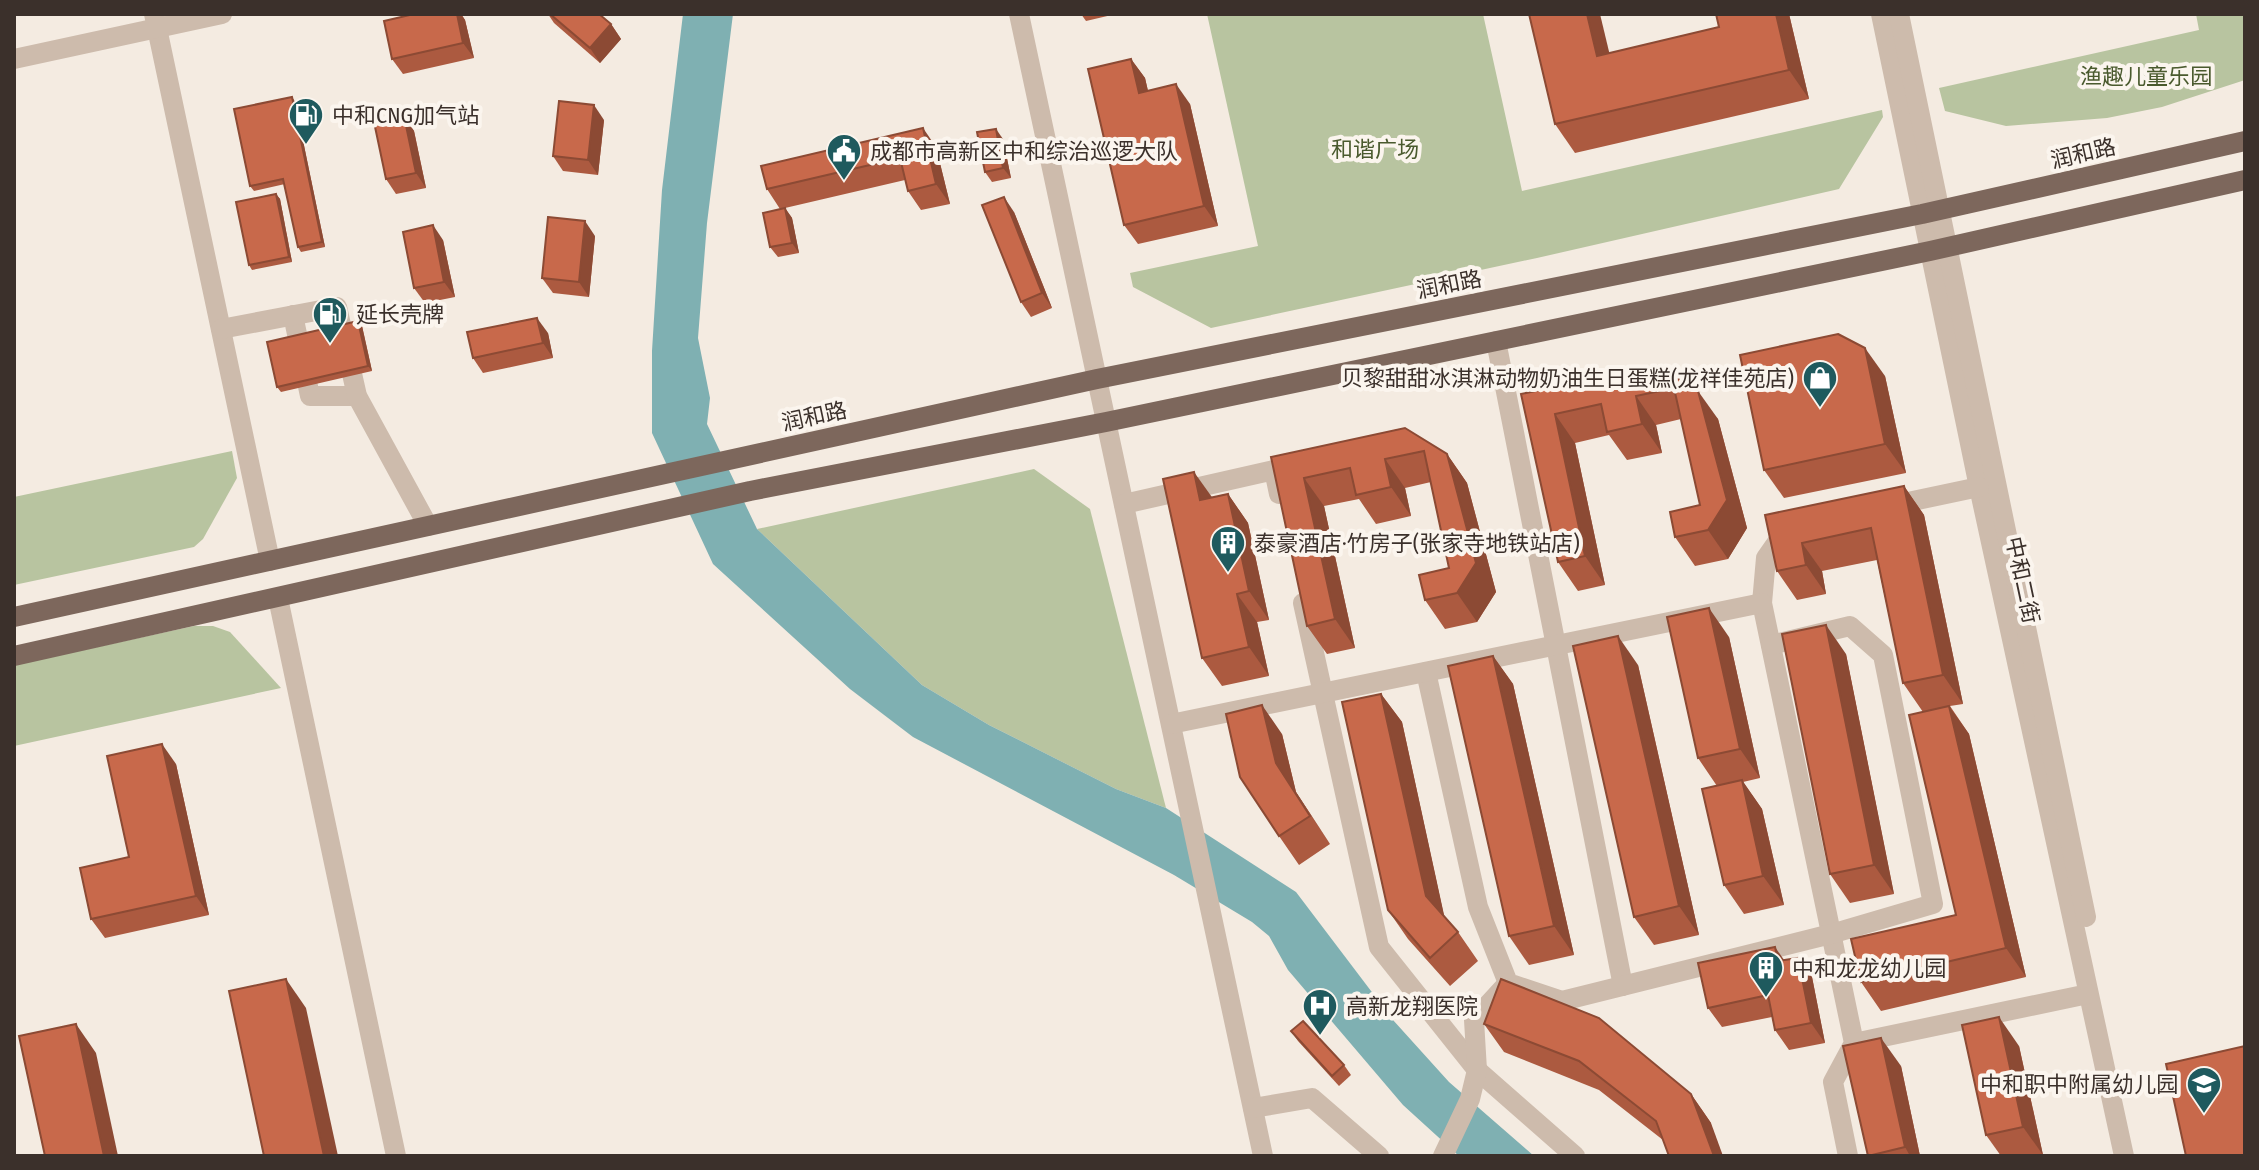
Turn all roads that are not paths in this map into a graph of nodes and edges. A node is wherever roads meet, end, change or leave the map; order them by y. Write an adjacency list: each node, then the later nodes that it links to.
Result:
1 (222, 14): 5 (street)
2 (1019, 14): 14 (street)
3 (1881, 14): 9 (street, 中和二街)
4 (1899, 14): 9 (street, 中和二街)
5 (156, 21): 6 (street); 12 (street)
6 (14, 59)
7 (2245, 141): 9 (main road, 润和路)
8 (2245, 180): 10 (main road)
9 (1930, 212): 10 (street, 中和二街); 14 (main road, 润和路)
10 (1938, 249): 13 (main road); 17 (street, 中和二街); 48 (street, 中和二街)
11 (293, 315): 12 (street); 15 (street); 15 (street)
12 (221, 329): 23 (street)
13 (1496, 341): 16 (main road); 28 (street)
14 (1097, 379): 16 (street); 22 (main road, 润和路)
15 (357, 396): 22 (street)
16 (1106, 422): 18 (street); 25 (main road)
17 (1979, 487): 19 (street); 37 (street, 中和二街)
18 (1124, 504): 20 (street); 33 (street)
19 (1876, 508)
20 (1284, 514)
21 (1803, 524): 26 (street)
22 (428, 526): 23 (main road, 润和路)
23 (270, 561): 27 (main road, 润和路)
24 (1300, 589): 32 (street)
25 (278, 598): 30 (main road); 41 (street)
26 (1762, 603): 28 (street); 29 (street)
27 (14, 617)
28 (1556, 645): 31 (street); 36 (street)
29 (1771, 645): 34 (street); 34 (street)
30 (14, 656)
31 (1426, 672): 32 (street); 35 (street)
32 (1323, 693): 33 (street); 39 (street)
33 (1171, 724): 40 (street)
34 (1831, 934): 36 (street); 38 (street)
35 (1508, 983): 36 (street); 39 (street)
36 (1623, 986)
37 (2088, 994): 38 (street); 47 (street, 中和二街)
38 (1854, 1043): 46 (street)
39 (1477, 1070): 44 (street); 45 (street)
40 (1253, 1108): 42 (street); 43 (street)
41 (396, 1156)
42 (1263, 1156)
43 (1379, 1156)
44 (1443, 1156)
45 (1575, 1156)
46 (1848, 1156)
47 (2124, 1156)
48 (2137, 1156)

